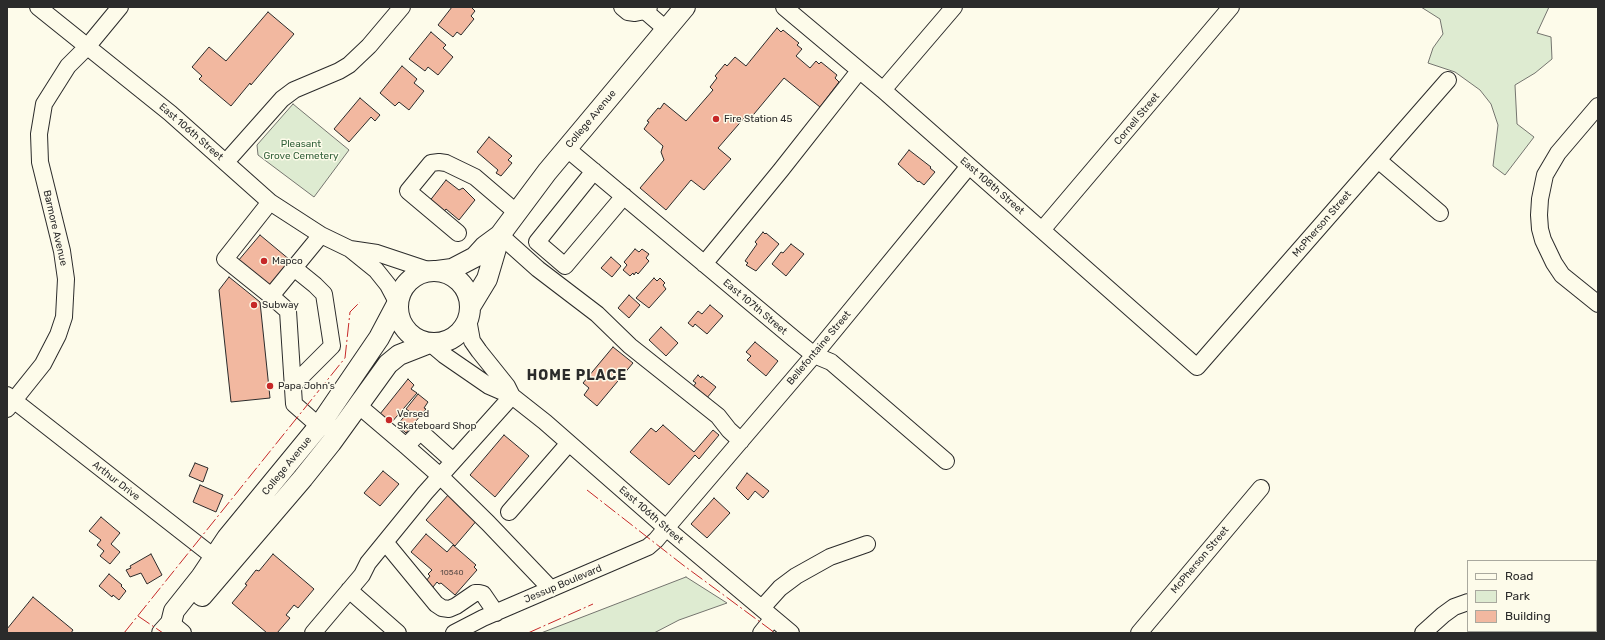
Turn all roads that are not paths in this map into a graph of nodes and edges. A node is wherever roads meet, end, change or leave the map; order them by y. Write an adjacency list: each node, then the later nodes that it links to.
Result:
1 (38, 7): 10 (street, East 106th Street)
2 (120, 7): 10 (street, Barmore Avenue)
3 (402, 7): 17 (street)
4 (685, 7): 9 (main road, College Avenue)
5 (784, 7): 11 (street, East 108th Street)
6 (954, 7): 13 (street)
7 (1231, 7): 24 (street, Cornell Street)
8 (637, 9): 9 (street)
9 (666, 30): 15 (main road, College Avenue)
10 (87, 47): 17 (street, East 106th Street); 41 (street, Barmore Avenue)
11 (859, 71): 13 (street, East 108th Street); 29 (street)
12 (1448, 80): 16 (street, McPherson Street)
13 (883, 90): 18 (street, East 108th Street)
14 (1598, 106): 34 (street)
15 (566, 148): 19 (street, East 107th Street); 22 (main road, College Avenue)
16 (1378, 160): 23 (street); 38 (street, McPherson Street)
17 (226, 162): 21 (street, East 106th Street)
18 (969, 166): 24 (street, East 108th Street); 37 (street, Bellefontaine Street)
19 (594, 171): 20 (street, East 107th Street); 20 (street)
20 (624, 196): 29 (street, East 107th Street)
21 (270, 202): 26 (street, East 106th Street); 32 (street)
22 (516, 212): 25 (street); 27 (main road, College Avenue)
23 (1440, 213)
24 (1042, 230): 38 (street, East 108th Street)
25 (458, 233)
26 (321, 235): 28 (street, East 106th Street); 30 (street)
27 (500, 235): 31 (main road, College Avenue); 35 (main road, College Avenue); 44 (street)
28 (350, 248): 31 (street, East 106th Street); 33 (street, East 106th Street)
29 (704, 264): 37 (street, East 107th Street)
30 (294, 268): 32 (street); 39 (street)
31 (434, 271): 33 (main road); 35 (main road)
32 (271, 296): 39 (street)
33 (397, 303): 36 (main road); 43 (main road, College Avenue)
34 (1598, 304)
35 (469, 313): 36 (main road); 40 (street, East 106th Street)
36 (429, 344): 40 (street, East 106th Street); 42 (main road, College Avenue)
37 (814, 355): 44 (street, Bellefontaine Street); 48 (street, East 107th Street)
38 (1197, 368)
39 (293, 385): 43 (street)
40 (512, 396): 45 (street, East 106th Street); 47 (street)
41 (9, 401): 55 (street, Arthur Drive)
42 (359, 406): 46 (street); 55 (main road, College Avenue)
43 (320, 426): 55 (main road, College Avenue)
44 (741, 441): 52 (street, Bellefontaine Street)
45 (569, 443): 51 (street); 52 (street, East 106th Street)
46 (406, 446): 47 (street); 49 (street)
47 (453, 461): 49 (street)
48 (946, 461)
49 (440, 476): 53 (street); 56 (street)
50 (1261, 488): 67 (street, McPherson Street)
51 (509, 512)
52 (666, 528): 56 (street, Jessup Boulevard); 60 (street, East 106th Street)
53 (385, 542): 57 (street); 59 (street)
54 (867, 544): 60 (street)
55 (220, 562): 61 (main road, College Avenue)
56 (551, 589): 59 (street, Jessup Boulevard)
57 (349, 590): 62 (street); 63 (street)
58 (1467, 602): 68 (street)
59 (496, 613): 64 (street, Jessup Boulevard)
60 (767, 613): 65 (street); 66 (street, East 106th Street)
61 (172, 630)
62 (313, 633)
63 (398, 633)
64 (454, 633)
65 (761, 633)
66 (791, 633)
67 (1139, 633)
68 (1423, 633)

